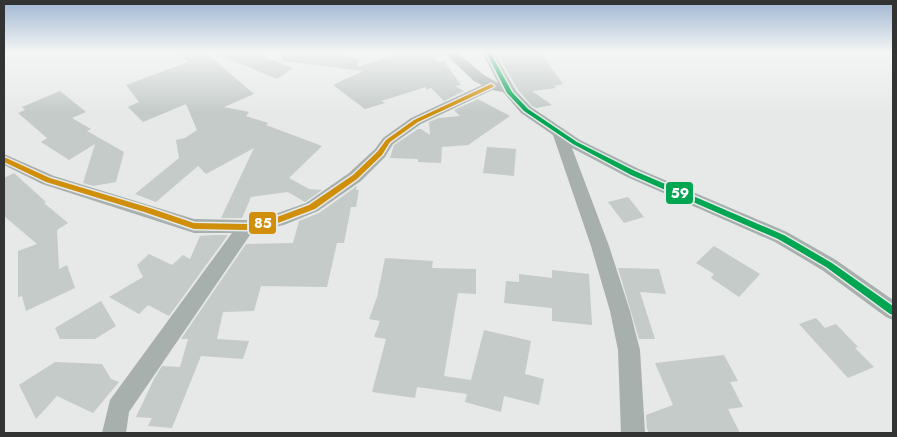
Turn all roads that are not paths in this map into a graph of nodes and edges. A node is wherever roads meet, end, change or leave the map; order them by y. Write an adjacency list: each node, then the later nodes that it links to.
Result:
1 (473, 72): 3 (street)
2 (499, 72): 4 (street)
3 (492, 86): 4 (street); 7 (street)
4 (510, 93): 5 (street)
5 (559, 132): 8 (street); 10 (street)
6 (4, 158): 7 (street)
7 (246, 227): 9 (street)
8 (893, 311)
9 (114, 433)
10 (633, 433)

